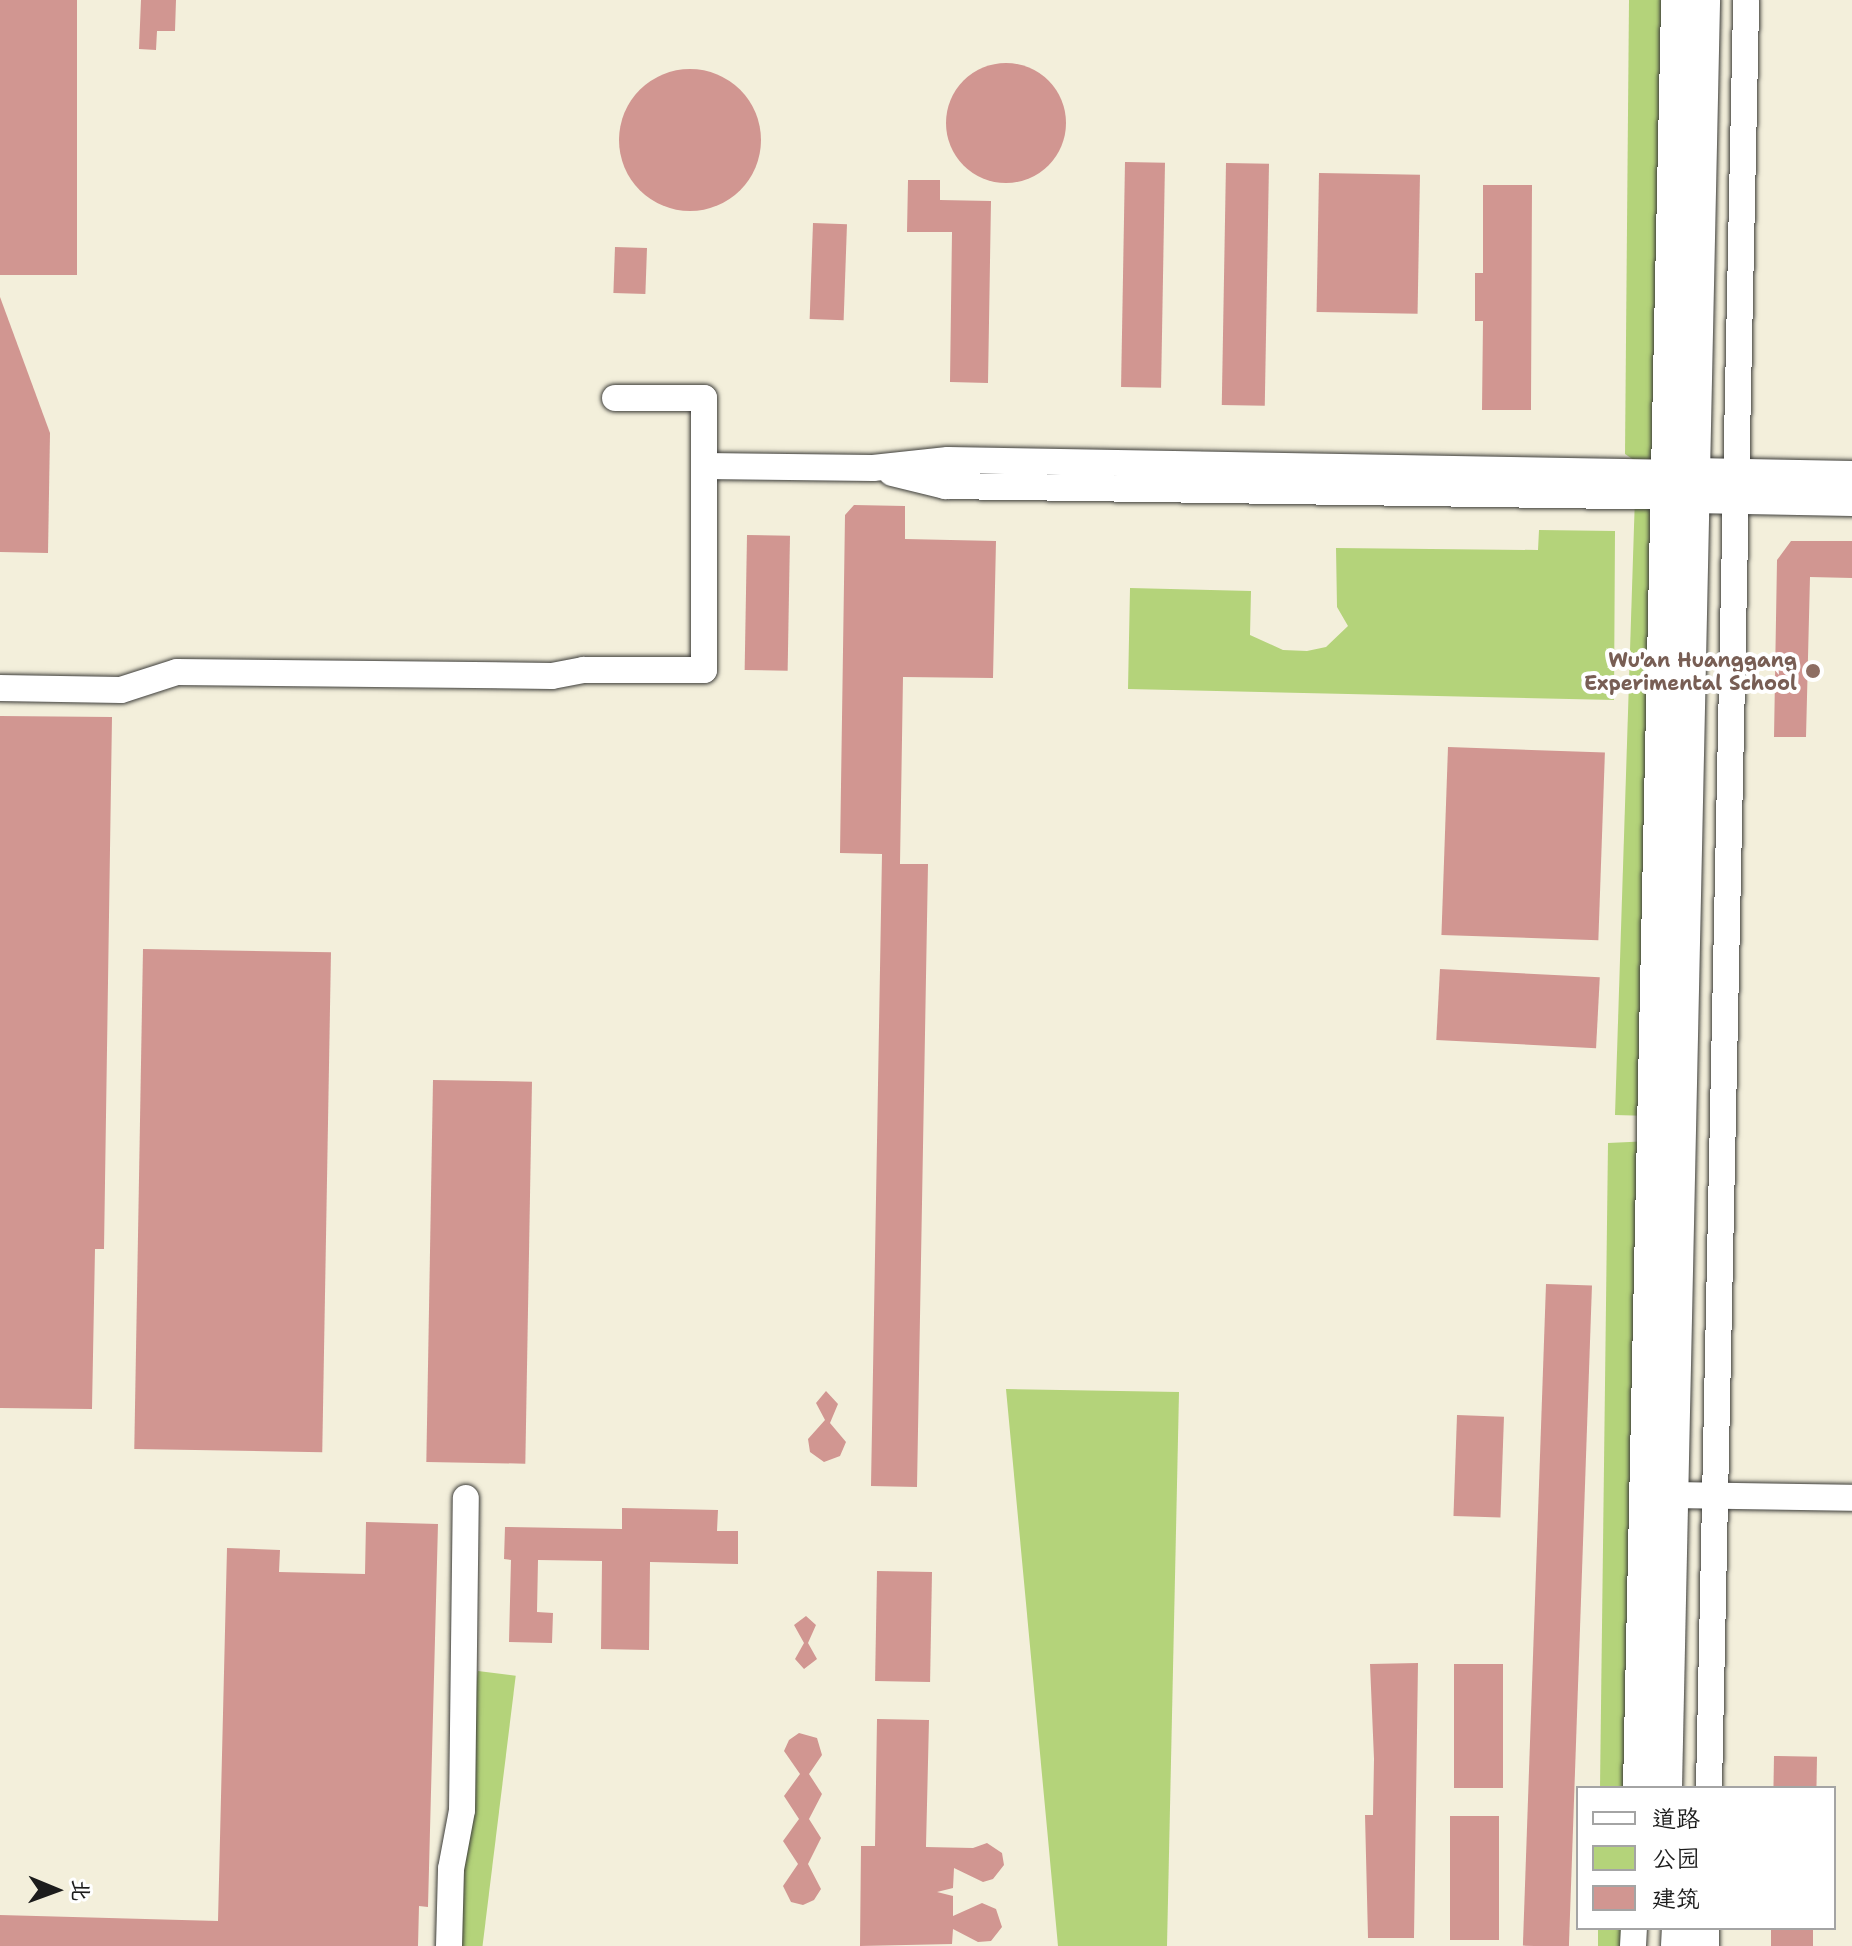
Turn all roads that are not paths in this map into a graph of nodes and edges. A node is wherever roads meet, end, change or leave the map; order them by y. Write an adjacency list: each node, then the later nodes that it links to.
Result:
1 (1674, 0): 8 (street)
2 (1701, 0): 8 (highway)
3 (1721, 0): 8 (highway)
4 (1746, 0): 8 (street)
5 (615, 398): 6 (street)
6 (704, 466): 8 (street); 10 (street)
7 (1852, 477): 8 (main road)
8 (1703, 485): 9 (main road); 11 (highway); 14 (street)
9 (1852, 500)
10 (0, 688)
11 (1691, 1495): 13 (street); 15 (highway); 16 (highway); 17 (street)
12 (466, 1498): 18 (street)
13 (1852, 1498)
14 (1636, 1786)
15 (1663, 1786)
16 (1684, 1786)
17 (1709, 1786)
18 (449, 1946)

